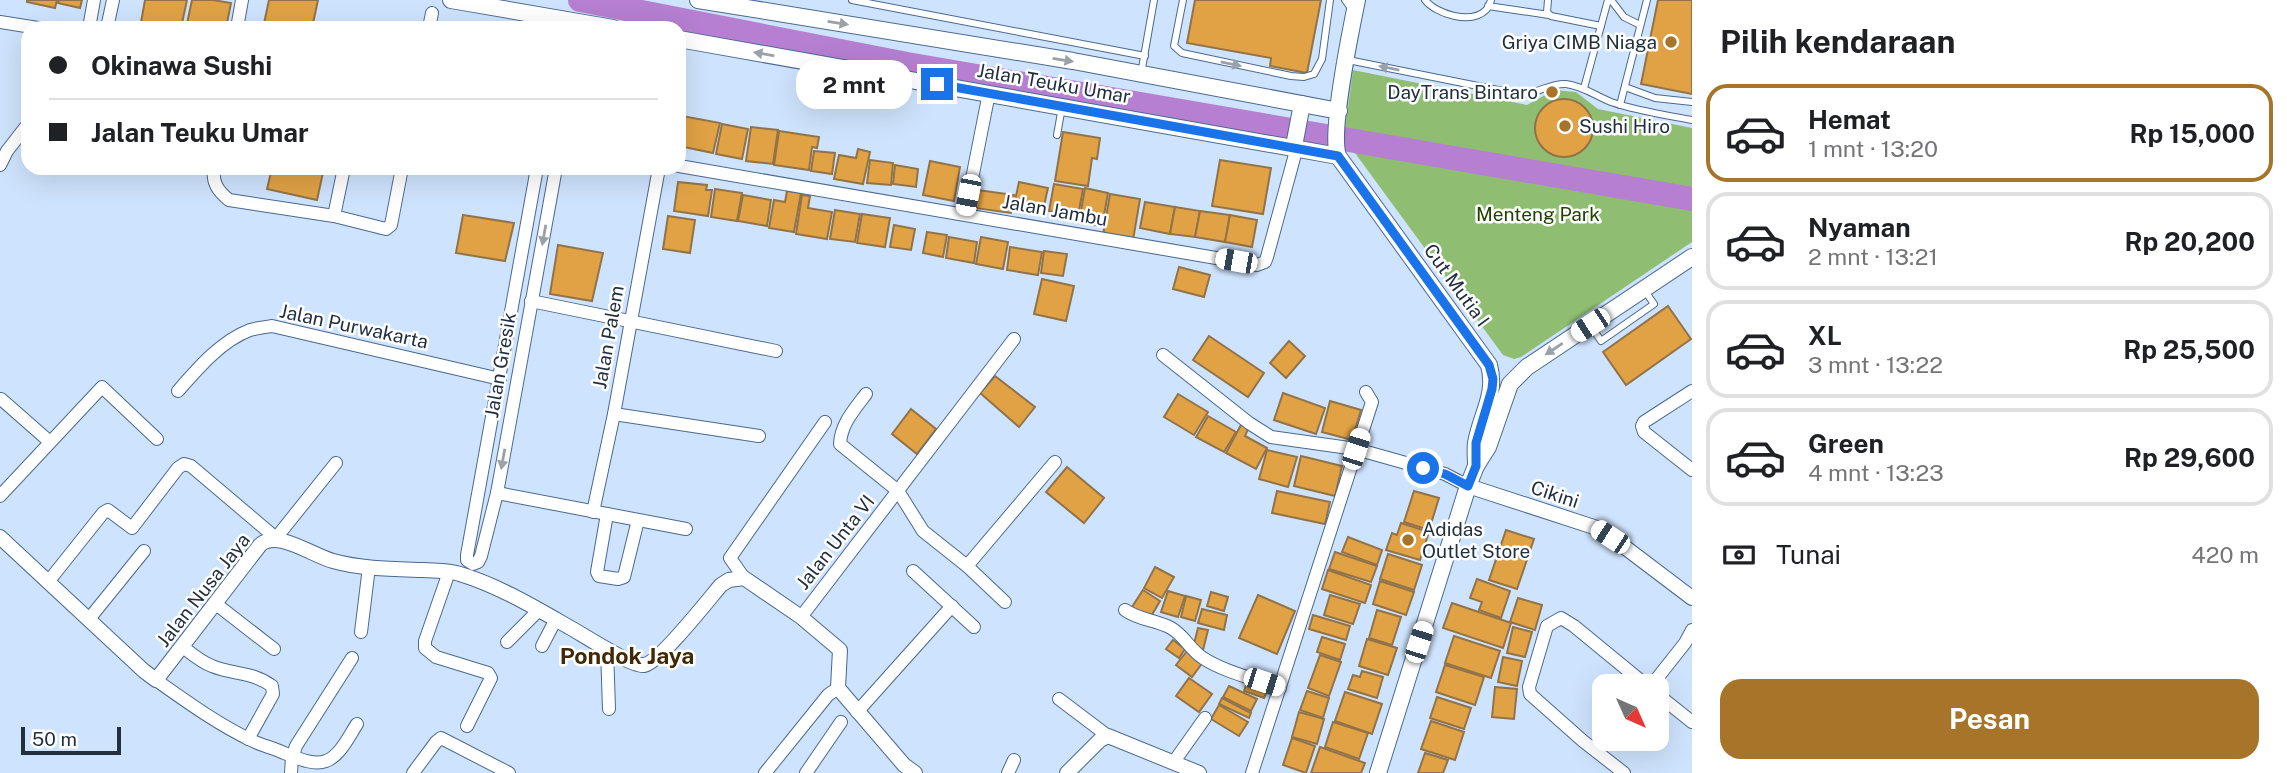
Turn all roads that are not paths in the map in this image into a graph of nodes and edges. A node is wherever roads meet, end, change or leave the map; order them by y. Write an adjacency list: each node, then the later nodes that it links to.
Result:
1 (94, 0): 18 (street)
2 (113, 0): 19 (street)
3 (242, 0): 20 (street)
4 (451, 0): 22 (main road)
5 (698, 0): 30 (main road, Jalan Teuku Umar, one-way to 30)
6 (852, 0): 28 (lane)
7 (1154, 0): 28 (lane)
8 (1183, 0): 9 (lane, one-way to 9)
9 (1330, 0)
10 (1425, 0): 14 (lane)
11 (1548, 0): 17 (lane)
12 (1609, 0): 25 (lane); 26 (lane)
13 (1647, 0): 25 (lane)
14 (1490, 3): 17 (lane)
15 (1352, 4): 29 (main road)
16 (432, 13): 21 (street)
17 (1551, 16): 26 (lane)
18 (90, 21)
19 (108, 21)
20 (238, 21)
21 (430, 21)
22 (547, 21)
23 (0, 22): 24 (street)
24 (21, 25)
25 (1640, 25): 31 (lane)
26 (1601, 26): 32 (lane)
27 (686, 40): 33 (main road, Jalan Teuku Umar, one-way to 27)
28 (1145, 56): 30 (lane)
29 (1347, 60): 32 (lane, one-way to 29); 38 (main road)
30 (1141, 74): 37 (main road, Jalan Teuku Umar)
31 (1625, 87): 34 (lane); 35 (lane)
32 (1584, 88): 35 (lane)
33 (989, 93): 36 (main road, Jalan Teuku Umar); 52 (street)
34 (1692, 102)
35 (1620, 105): 39 (lane)
36 (1062, 106): 41 (lane); 42 (main road, Jalan Teuku Umar)
37 (1301, 110): 38 (main road, Jalan Teuku Umar); 42 (main road)
38 (1338, 117): 43 (main road)
39 (1692, 120)
40 (21, 133): 44 (street)
41 (1057, 135)
42 (1296, 143): 43 (main road, Jalan Teuku Umar); 52 (street, Jalan Jambu)
43 (1337, 150): 60 (main road, Cut Mutia I)
44 (0, 165)
45 (686, 167): 52 (street, Jalan Jambu)
46 (214, 175): 53 (street)
47 (343, 175): 53 (street)
48 (401, 175): 53 (street)
49 (536, 175): 62 (street)
50 (555, 175): 55 (street, Jalan Gresik, one-way to 55)
51 (658, 175): 56 (street, Jalan Palem)
52 (965, 214)
53 (334, 216)
54 (1692, 257): 61 (main road, one-way to 61)
55 (531, 301): 56 (street); 80 (street, Jalan Gresik, one-way to 80)
56 (630, 321): 58 (street); 68 (street, Jalan Palem)
57 (1014, 339): 79 (street, Jalan Unta VI)
58 (776, 351)
59 (1163, 355): 73 (street)
60 (1489, 365): 61 (main road); 76 (main road)
61 (1527, 367): 76 (main road)
62 (500, 379): 63 (street, Jalan Purwakarta); 80 (street, Jalan Gresik)
63 (178, 391)
64 (1692, 391): 77 (street)
65 (1366, 392): 73 (street)
66 (866, 394): 79 (street)
67 (1, 399): 72 (street)
68 (614, 414): 70 (street); 82 (street, Jalan Palem)
69 (825, 422): 93 (street)
70 (759, 436)
71 (157, 439): 72 (street)
72 (50, 442): 81 (street)
73 (1356, 449): 78 (street); 118 (street)
74 (1055, 462): 89 (street)
75 (336, 463): 87 (street)
76 (1476, 466): 78 (main road)
77 (1692, 470)
78 (1468, 486): 95 (street, Cikini); 145 (main road)
79 (898, 491): 89 (street); 101 (street, Jalan Unta VI)
80 (497, 493): 82 (street)
81 (0, 496)
82 (593, 512): 83 (street)
83 (607, 514): 84 (street); 84 (street)
84 (638, 520): 85 (street)
85 (686, 528)
86 (0, 537): 94 (street)
87 (276, 538): 90 (street, Jalan Nusa Jaya); 94 (street); 97 (street, Jalan Nusa Jaya)
88 (144, 551): 102 (street)
89 (967, 566): 96 (street)
90 (369, 567): 92 (street, Jalan Nusa Jaya); 106 (street)
91 (913, 570): 98 (street)
92 (449, 572): 99 (street, Jalan Nusa Jaya); 127 (street)
93 (744, 578): 101 (street); 112 (street, Jalan Nusa Jaya)
94 (48, 582): 102 (street)
95 (1692, 598)
96 (1005, 602)
97 (215, 604): 110 (street, Jalan Nusa Jaya); 111 (street)
98 (952, 606): 104 (street); 122 (street)
99 (539, 610): 103 (street, Jalan Nusa Jaya); 108 (street)
100 (1125, 610): 118 (street)
101 (802, 617): 117 (street)
102 (89, 618): 116 (street)
103 (556, 619): 109 (street); 112 (street, Jalan Nusa Jaya)
104 (974, 627)
105 (1692, 630): 107 (street)
106 (360, 632)
107 (1689, 641): 115 (street)
108 (507, 642)
109 (542, 646)
110 (183, 647): 116 (street, Jalan Nusa Jaya); 129 (street)
111 (274, 649)
112 (607, 650): 121 (street)
113 (352, 658): 132 (street)
114 (1634, 674): 130 (street)
115 (1660, 674)
116 (156, 680): 129 (street)
117 (838, 688): 122 (street); 138 (street)
118 (1280, 688): 144 (street)
119 (1059, 699): 128 (street)
120 (1670, 704): 125 (street)
121 (609, 709)
122 (858, 712): 140 (street)
123 (1205, 718): 134 (street)
124 (841, 722): 139 (street)
125 (1692, 722)
126 (357, 724): 132 (street)
127 (467, 726)
128 (1108, 736): 134 (street); 142 (street)
129 (248, 739): 132 (street)
130 (1592, 748)
131 (1596, 751): 146 (street)
132 (292, 758): 135 (street)
133 (1014, 760): 141 (street)
134 (1173, 763): 143 (street)
135 (292, 773)
136 (413, 773): 137 (street)
137 (509, 773)
138 (765, 773)
139 (806, 773)
140 (915, 773)
141 (1009, 773)
142 (1067, 773)
143 (1199, 773)
144 (1252, 773)
145 (1378, 773)
146 (1624, 773)

